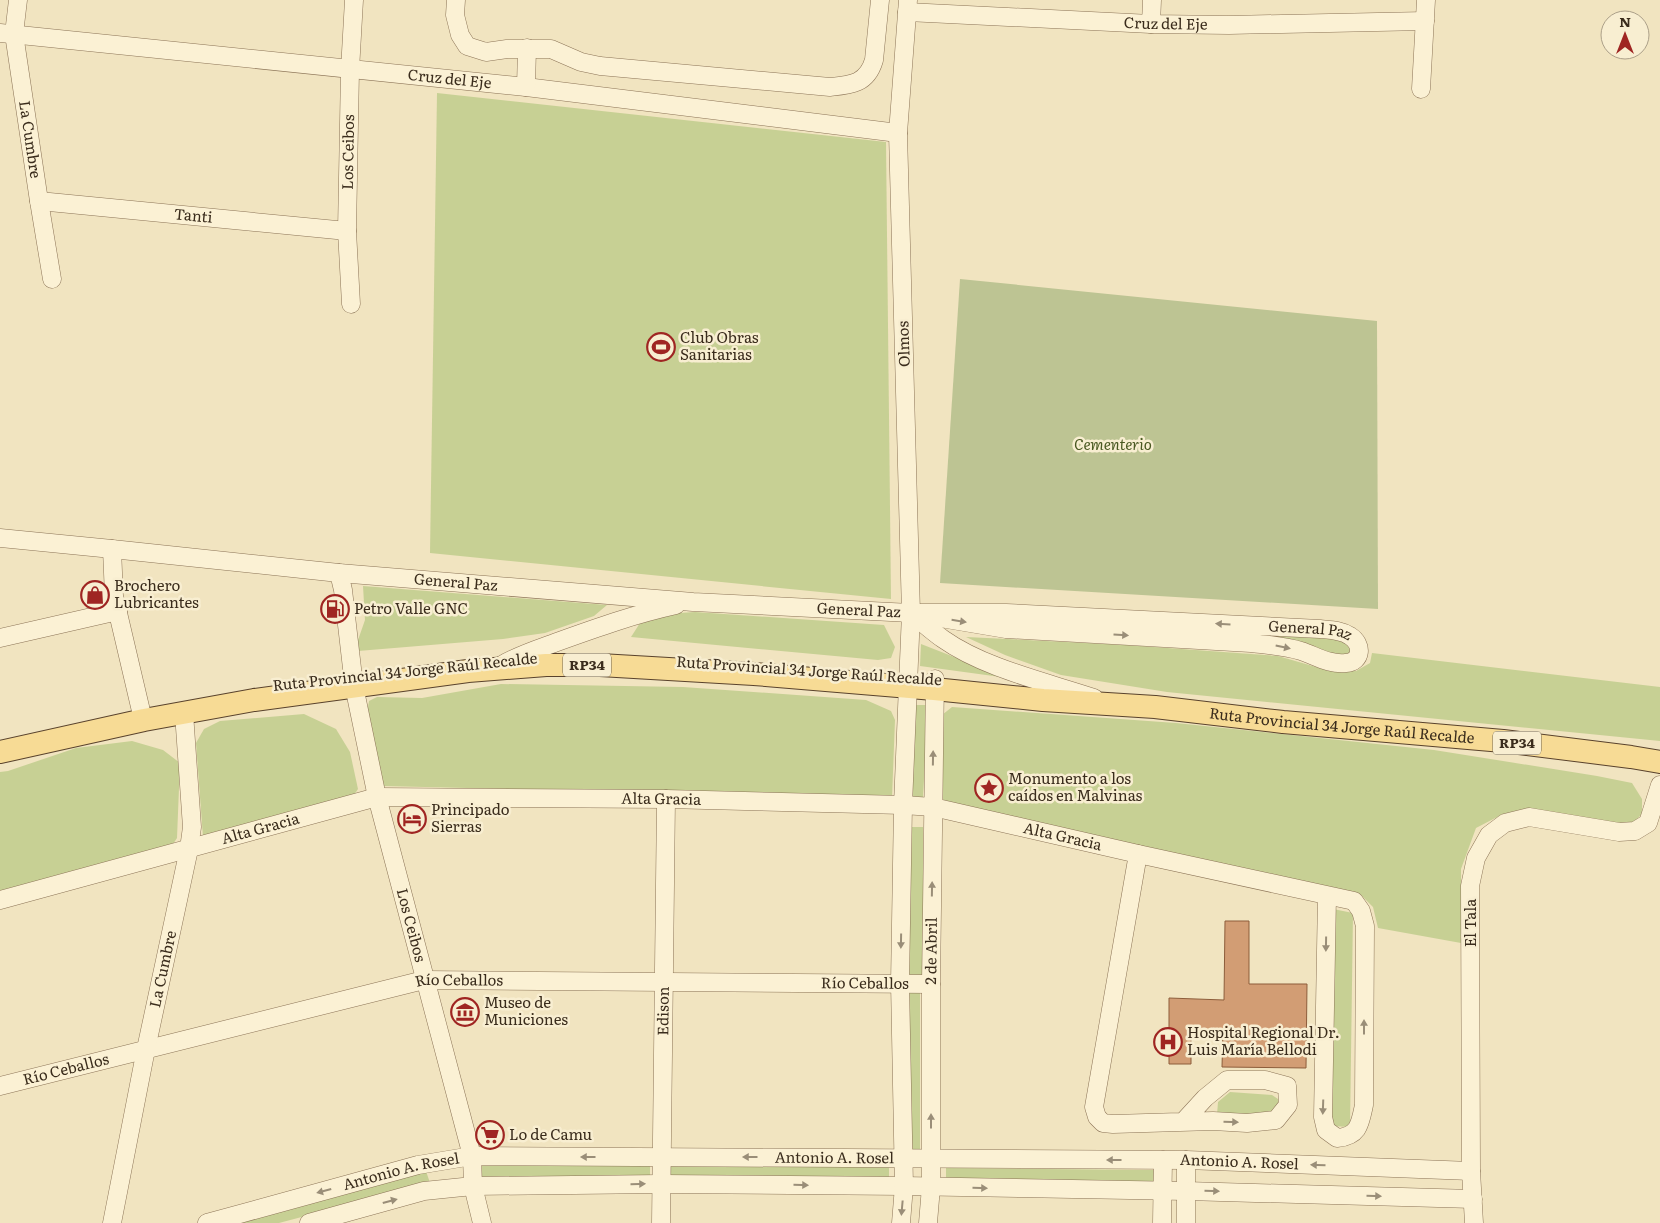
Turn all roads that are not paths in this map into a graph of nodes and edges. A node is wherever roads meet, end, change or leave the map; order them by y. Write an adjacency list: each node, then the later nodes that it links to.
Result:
1 (18, 0): 10 (street, La Cumbre)
2 (354, 0): 12 (street, Los Ceibos)
3 (456, 0): 11 (street)
4 (880, 0): 11 (street)
5 (1152, 0): 9 (street)
6 (1426, 0): 8 (street)
7 (907, 6): 9 (street, Cruz del Eje); 15 (street, Olmos)
8 (1425, 21): 9 (street, Cruz del Eje); 14 (street)
9 (1151, 24)
10 (7, 34): 12 (street, Cruz del Eje); 16 (street, La Cumbre)
11 (528, 48): 13 (street)
12 (350, 70): 13 (street, Cruz del Eje); 17 (street, Los Ceibos)
13 (526, 87): 15 (street, Cruz del Eje)
14 (1420, 89)
15 (898, 133): 25 (street, Olmos)
16 (39, 201): 17 (street, Tanti); 18 (street, La Cumbre)
17 (347, 231): 19 (street, Los Ceibos)
18 (52, 278)
19 (351, 304)
20 (0, 538): 21 (street, General Paz)
21 (112, 548): 22 (street, General Paz); 24 (street)
22 (339, 573): 23 (street, General Paz); 28 (street, Los Ceibos)
23 (693, 602): 25 (street, General Paz); 27 (street)
24 (118, 611): 26 (street); 32 (street)
25 (911, 613): 25 (street, General Paz, one-way to 25); 29 (street, Olmos); 31 (street)
26 (0, 638)
27 (503, 664): 28 (main road, Ruta Provincial 34 Jorge Raúl Recalde / RP34); 29 (main road, Ruta Provincial 34 Jorge Raúl Recalde / RP34)
28 (353, 682): 32 (main road, Ruta Provincial 34 Jorge Raúl Recalde / RP34); 33 (main road, Ruta Provincial 34 Jorge Raúl Recalde / RP34); 38 (street, Los Ceibos)
29 (910, 682): 30 (main road, Ruta Provincial 34 Jorge Raúl Recalde / RP34); 40 (street, 2 de Abril)
30 (934, 684): 31 (main road, Ruta Provincial 34 Jorge Raúl Recalde / RP34); 41 (street, 2 de Abril, one-way to 30)
31 (1114, 704): 36 (main road, Ruta Provincial 34 Jorge Raúl Recalde / RP34)
32 (141, 711): 34 (main road, Ruta Provincial 34 Jorge Raúl Recalde / RP34)
33 (184, 713): 35 (main road, Ruta Provincial 34 Jorge Raúl Recalde / RP34); 42 (street, La Cumbre)
34 (0, 742)
35 (0, 752)
36 (1660, 762)
37 (1660, 785): 59 (street, El Tala)
38 (377, 797): 39 (street, Alta Gracia); 42 (street, Alta Gracia); 46 (street, Los Ceibos)
39 (666, 799): 40 (street, Alta Gracia); 47 (street, Edison)
40 (903, 805): 41 (street, Alta Gracia); 48 (street, 2 de Abril, one-way to 48)
41 (933, 807): 43 (street, Alta Gracia); 49 (street, 2 de Abril, one-way to 41)
42 (189, 848): 45 (street, Alta Gracia); 50 (street, La Cumbre)
43 (1138, 854): 44 (street, Alta Gracia); 52 (street)
44 (1327, 896): 44 (street, Alta Gracia, one-way to 44)
45 (0, 900)
46 (424, 980): 47 (street, Río Ceballos); 50 (street, Río Ceballos); 53 (street, Los Ceibos)
47 (663, 981): 48 (street, Río Ceballos); 54 (street, Edison)
48 (900, 983): 49 (street, Río Ceballos); 55 (street, 2 de Abril)
49 (932, 984): 56 (street, 2 de Abril, one-way to 49)
50 (146, 1049): 51 (street, Río Ceballos); 67 (street, La Cumbre)
51 (0, 1086)
52 (1183, 1122): 52 (street, one-way to 52)
53 (472, 1156): 54 (street, Antonio A. Rosel, one-way to 53); 61 (street, Los Ceibos); 68 (street, Antonio A. Rosel, one-way to 68)
54 (661, 1157): 55 (street, Antonio A. Rosel, one-way to 54); 60 (street, Edison)
55 (904, 1158): 56 (street, Antonio A. Rosel); 62 (street, 2 de Abril)
56 (930, 1159): 57 (street, Antonio A. Rosel, one-way to 56); 63 (street, 2 de Abril)
57 (1163, 1160): 58 (street, Antonio A. Rosel); 64 (street)
58 (1186, 1160): 59 (street, Antonio A. Rosel, one-way to 58); 65 (street)
59 (1471, 1171): 66 (street, El Tala)
60 (661, 1184): 61 (street, Antonio A. Rosel, one-way to 60); 62 (street, Antonio A. Rosel, one-way to 62); 71 (street, Edison)
61 (473, 1186): 69 (street, Antonio A. Rosel, one-way to 61); 70 (street, Los Ceibos)
62 (904, 1186): 63 (street, Antonio A. Rosel); 72 (street, 2 de Abril, one-way to 72)
63 (931, 1187): 64 (street, Antonio A. Rosel, one-way to 64); 73 (street, 2 de Abril)
64 (1163, 1191): 65 (street, Antonio A. Rosel); 74 (street)
65 (1186, 1191): 66 (street, Antonio A. Rosel, one-way to 66); 75 (street)
66 (1473, 1200): 76 (street, El Tala)
67 (112, 1223)
68 (207, 1223)
69 (309, 1223)
70 (482, 1223)
71 (661, 1223)
72 (901, 1223)
73 (928, 1223)
74 (1162, 1223)
75 (1186, 1223)
76 (1474, 1223)

